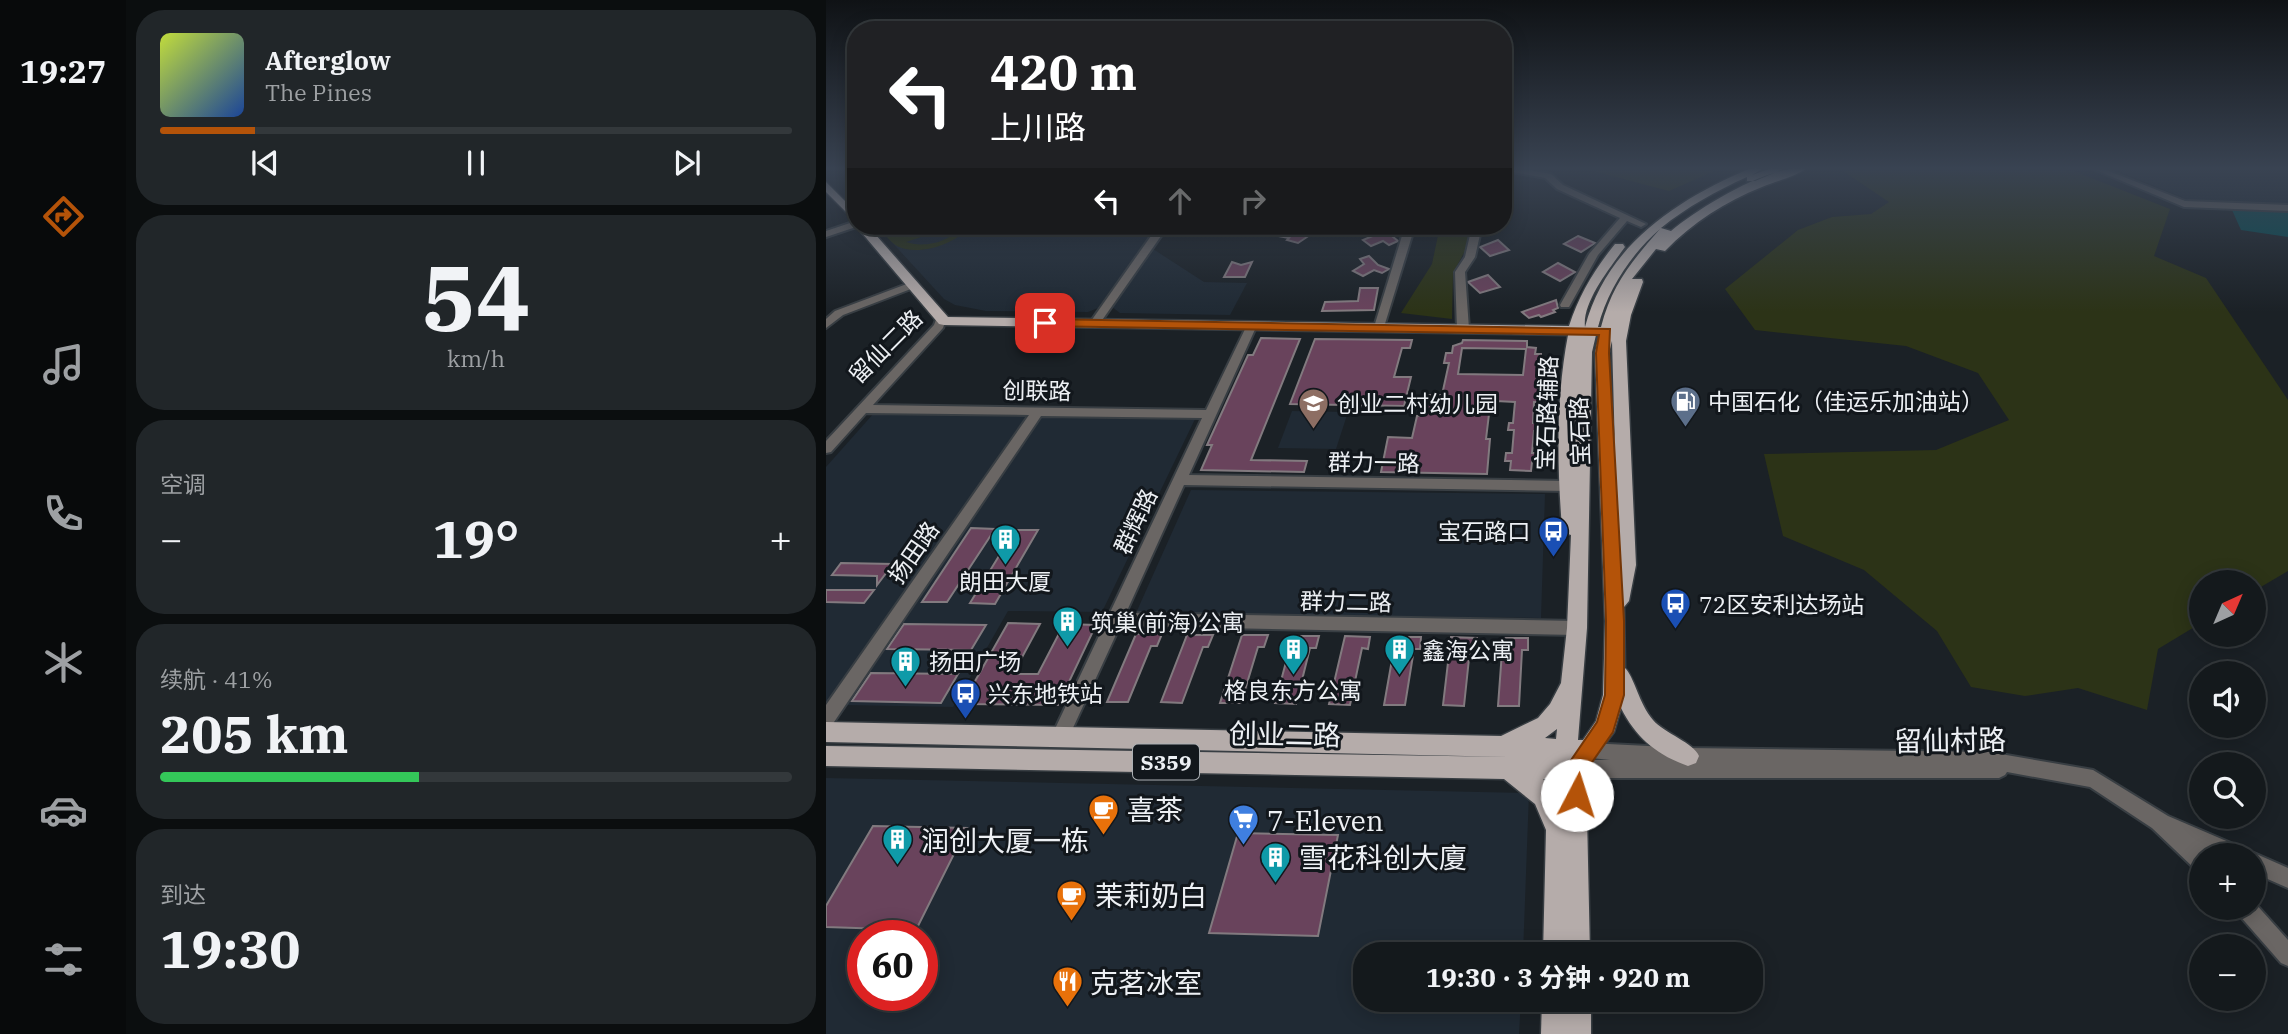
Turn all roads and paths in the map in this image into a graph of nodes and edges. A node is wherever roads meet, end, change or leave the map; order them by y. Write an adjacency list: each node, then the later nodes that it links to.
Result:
1 (1652, 216): 6 (main road, 宝石路辅路)
2 (1667, 216): 21 (main road, 宝石路 / S359)
3 (1683, 216): 21 (main road, 宝石路 / S359)
4 (1699, 216): 31 (main road)
5 (1625, 217): 6 (street); 14 (street)
6 (1641, 225): 21 (main road, 宝石路辅路)
7 (847, 226): 8 (street)
8 (826, 234)
9 (870, 235): 13 (main road)
10 (1157, 235): 17 (street)
11 (1407, 235): 19 (street)
12 (1476, 235): 20 (street)
13 (912, 285): 15 (main road); 16 (street)
14 (1564, 305)
15 (941, 320): 17 (main road); 22 (street, 留仙二路); 25 (street, 留仙二路)
16 (826, 324)
17 (1094, 324): 18 (main road)
18 (1252, 325): 19 (main road); 24 (street, 群辉路)
19 (1379, 327): 20 (main road)
20 (1463, 328): 21 (main road)
21 (1590, 331): 28 (main road, 宝石路辅路); 30 (main road, 宝石路 / S359); 31 (main road, 宝石路 / S359)
22 (863, 409): 23 (street, 创联路); 25 (street, 留仙二路)
23 (1038, 411): 24 (street, 创联路); 34 (street, 扬田路)
24 (1211, 414): 27 (street, 群辉路)
25 (832, 432): 26 (street, 留仙二路)
26 (826, 449)
27 (1180, 480): 28 (street, 群力一路); 29 (street, 群辉路)
28 (1567, 486): 30 (main road, 宝石路辅路)
29 (1115, 619): 30 (street, 群力二路); 36 (street, 群辉路)
30 (1578, 621): 33 (main road, 宝石路 / S359)
31 (1615, 621): 32 (main road, 宝石路 / S359)
32 (1616, 655): 39 (main road); 40 (main road, 宝石路 / S359)
33 (1575, 674): 37 (main road, 创业二路 / S359); 40 (main road, 宝石路)
34 (826, 719)
35 (826, 732): 36 (main road, 创业二路 / S359)
36 (1060, 737): 37 (main road, 创业二路 / S359)
37 (1494, 746): 40 (main road, 创业二路 / S359)
38 (826, 756): 42 (main road, 创业二路 / S359)
39 (1688, 756): 40 (street, 留仙村路); 41 (street, 留仙村路)
40 (1573, 760): 41 (street, 留仙村路); 42 (main road, 创业二路 / S359); 44 (main road); 51 (main road)
41 (2021, 767): 43 (street)
42 (1507, 768): 44 (main road)
43 (2159, 821): 45 (street); 46 (street)
44 (1558, 832): 50 (main road)
45 (2209, 843)
46 (2189, 850)
47 (2281, 874): 48 (street)
48 (2288, 885)
49 (2256, 920): 52 (street)
50 (1556, 942)
51 (1577, 942)
52 (2288, 956)
53 (1556, 1012): 55 (main road)
54 (1577, 1012): 56 (main road)
55 (1555, 1034)
56 (1577, 1034)

